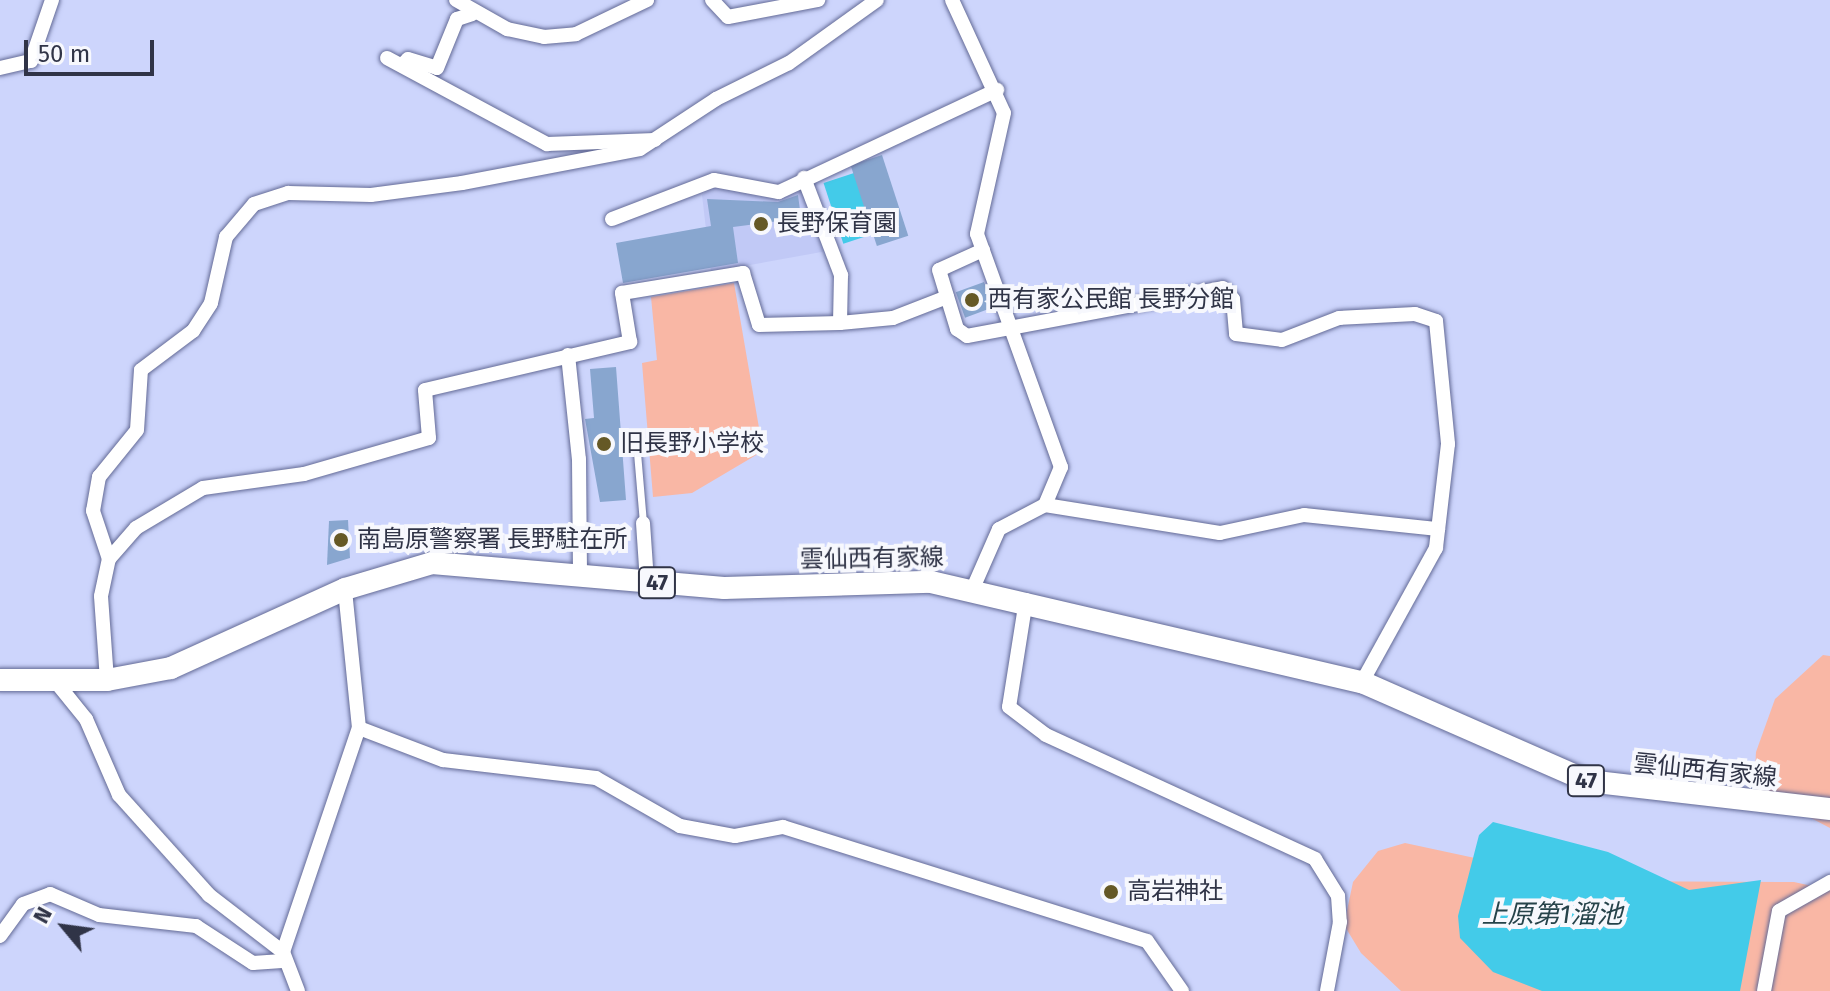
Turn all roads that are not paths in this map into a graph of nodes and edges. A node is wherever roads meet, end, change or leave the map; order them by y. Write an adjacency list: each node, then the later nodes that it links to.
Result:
1 (52, 0): 11 (street)
2 (456, 0): 8 (street)
3 (647, 0): 8 (street)
4 (712, 0): 5 (street)
5 (818, 0)
6 (877, 0): 13 (street)
7 (952, 0): 12 (street)
8 (472, 14): 10 (street)
9 (387, 58): 10 (street)
10 (401, 65): 13 (street)
11 (0, 68)
12 (997, 90): 14 (street); 16 (street)
13 (655, 140): 25 (street)
14 (804, 178): 15 (street); 18 (street)
15 (612, 219)
16 (983, 250): 17 (street); 19 (street)
17 (947, 297): 18 (street); 19 (street)
18 (840, 323): 20 (street)
19 (1010, 326): 22 (street); 24 (street)
20 (568, 355): 25 (street); 26 (street)
21 (636, 441): 23 (lane)
22 (1045, 505): 24 (street); 28 (street)
23 (643, 523): 27 (street)
24 (1438, 529): 34 (street)
25 (109, 559): 32 (street)
26 (580, 574): 27 (main road, 雲仙西有家線 / 47); 29 (main road, 雲仙西有家線 / 47)
27 (647, 582): 28 (main road, 雲仙西有家線 / 47)
28 (974, 586): 30 (main road, 雲仙西有家線 / 47)
29 (345, 589): 32 (main road, 雲仙西有家線 / 47); 35 (street)
30 (1026, 600): 34 (main road, 雲仙西有家線 / 47); 42 (street)
31 (0, 680): 33 (main road, 雲仙西有家線 / 47)
32 (107, 680): 33 (main road, 雲仙西有家線 / 47)
33 (56, 682): 39 (street)
34 (1362, 682): 36 (main road, 雲仙西有家線 / 47)
35 (359, 728): 39 (street); 41 (street)
36 (1830, 809)
37 (1830, 882): 43 (street)
38 (0, 936): 39 (street)
39 (282, 956): 40 (street)
40 (298, 991)
41 (1182, 991)
42 (1327, 991)
43 (1764, 991)

